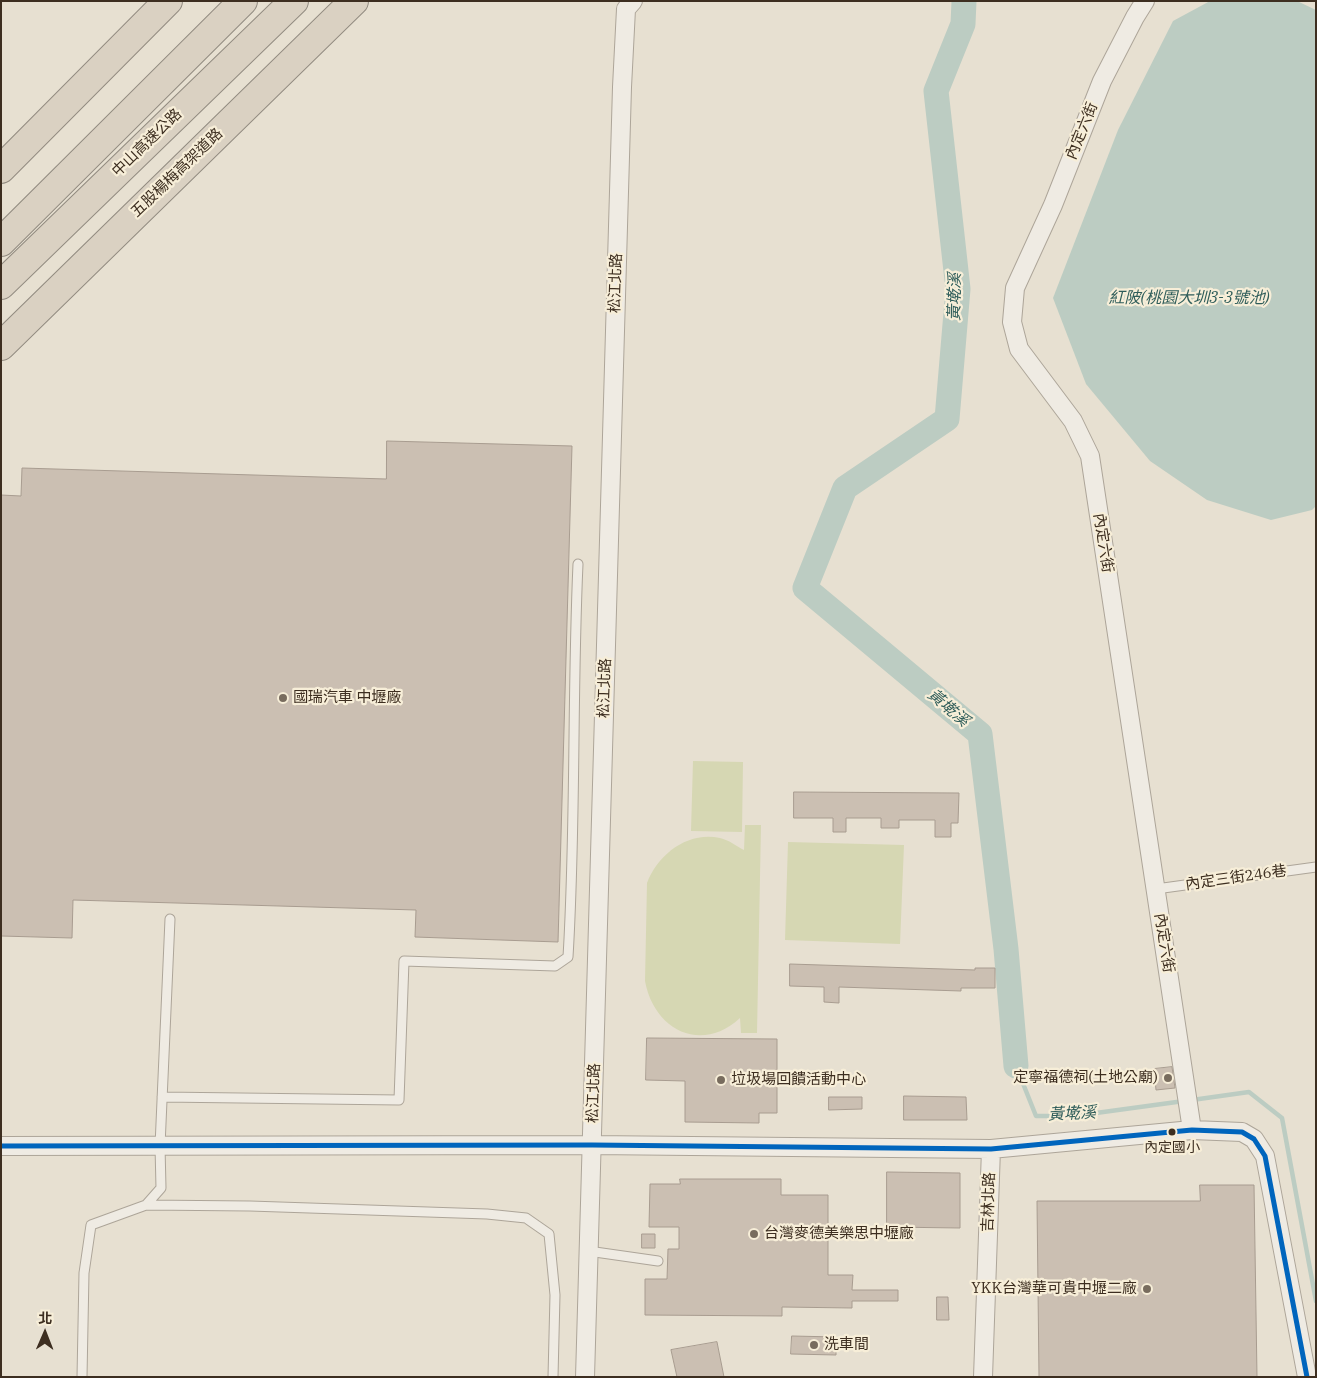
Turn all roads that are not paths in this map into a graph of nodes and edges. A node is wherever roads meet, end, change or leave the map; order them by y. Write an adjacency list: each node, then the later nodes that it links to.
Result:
1 (168, 1): 8 (highway)
2 (243, 1): 9 (highway)
3 (294, 1): 10 (highway, 中山高速公路)
4 (342, 1): 11 (street)
5 (354, 1): 12 (highway, 五股楊梅高架道路)
6 (632, 1): 19 (street, 松江北路)
7 (1145, 1): 15 (street, 內定六街)
8 (1, 169)
9 (1, 242)
10 (1, 285)
11 (1, 332)
12 (1, 346)
13 (578, 564): 17 (lane)
14 (1316, 867): 15 (lane, 內定三街246巷)
15 (1156, 889): 18 (street, 內定六街)
16 (170, 919): 17 (lane)
17 (162, 1096): 21 (lane)
18 (1192, 1130): 22 (street); 30 (street)
19 (592, 1145): 21 (street); 22 (street); 24 (street, 松江北路)
20 (1, 1146): 21 (street)
21 (160, 1146): 23 (lane)
22 (991, 1149): 29 (street, 吉林北路)
23 (146, 1205): 26 (lane); 27 (lane)
24 (588, 1251): 25 (lane); 28 (street, 松江北路)
25 (658, 1260)
26 (82, 1377)
27 (553, 1377)
28 (585, 1377)
29 (983, 1377)
30 (1307, 1377)

